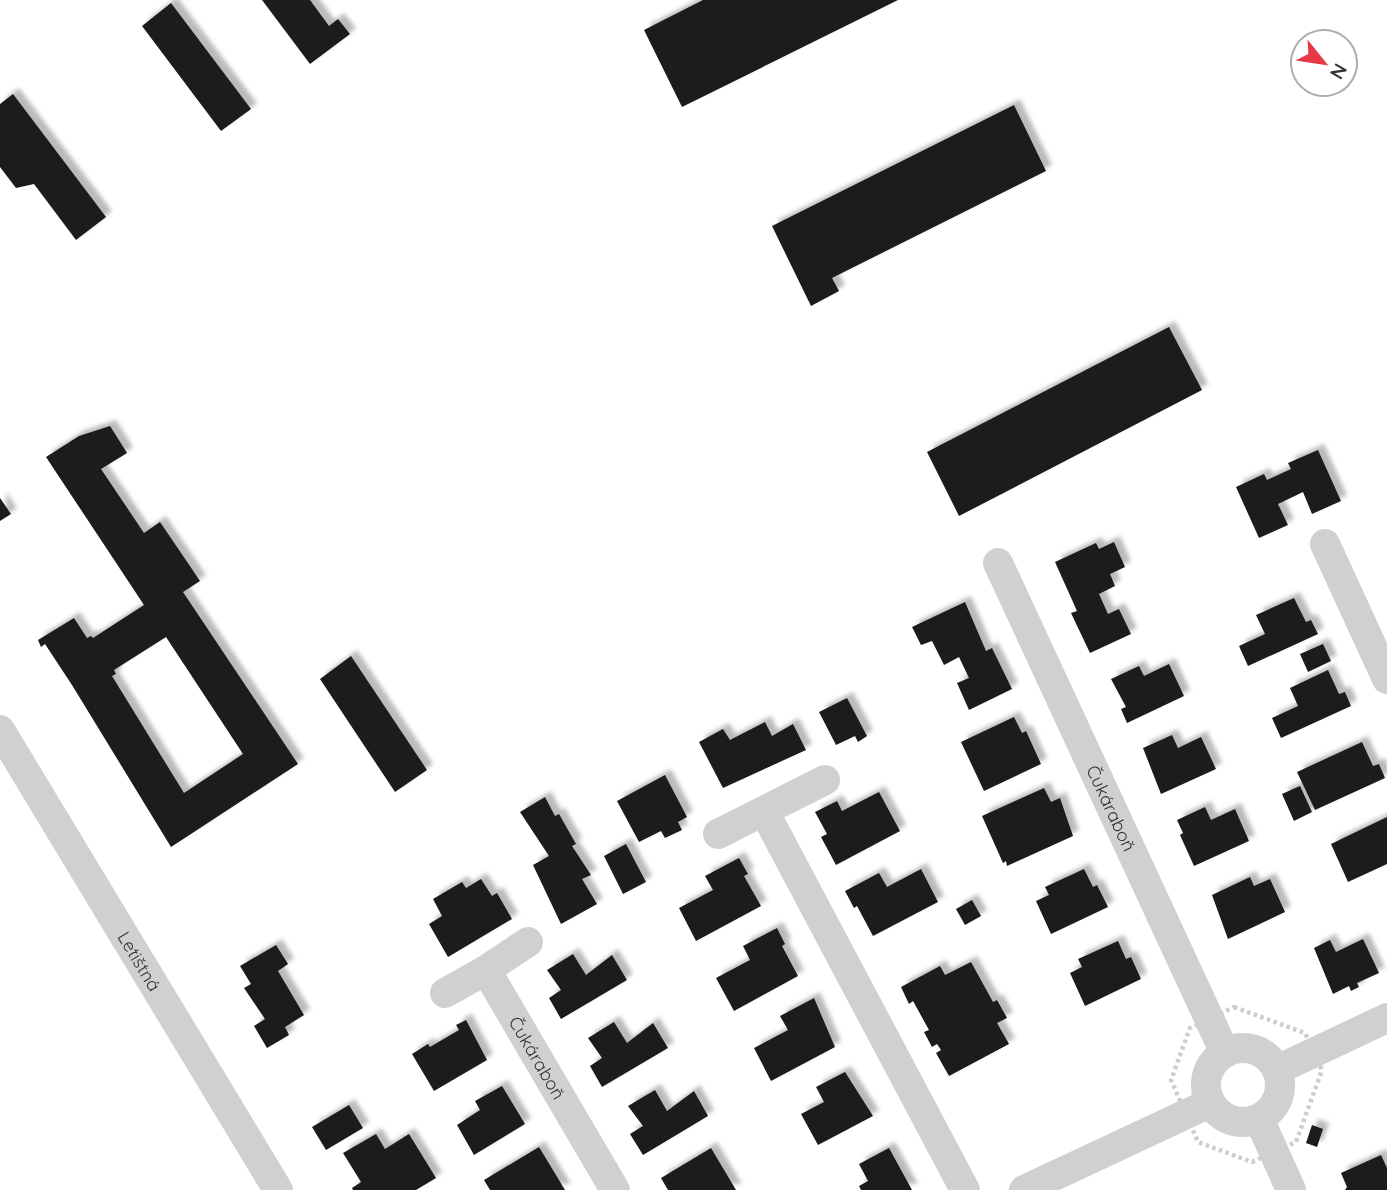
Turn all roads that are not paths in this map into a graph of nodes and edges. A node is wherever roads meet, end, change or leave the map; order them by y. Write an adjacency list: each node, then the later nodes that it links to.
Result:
1 (1325, 544): 3 (street)
2 (998, 563): 12 (street, Čukáraboň)
3 (1387, 679)
4 (0, 730): 16 (street, Letištná)
5 (825, 780): 6 (street)
6 (764, 811): 7 (street); 18 (street)
7 (718, 834)
8 (528, 942): 9 (street)
9 (486, 970): 10 (street); 17 (street, Čukáraboň)
10 (445, 993)
11 (1387, 1018): 13 (street)
12 (1225, 1053): 13 (street); 14 (street)
13 (1277, 1070): 15 (street)
14 (1198, 1108): 15 (street); 19 (street)
15 (1259, 1119): 20 (street)
16 (278, 1190)
17 (615, 1190)
18 (965, 1190)
19 (1024, 1190)
20 (1292, 1190)

